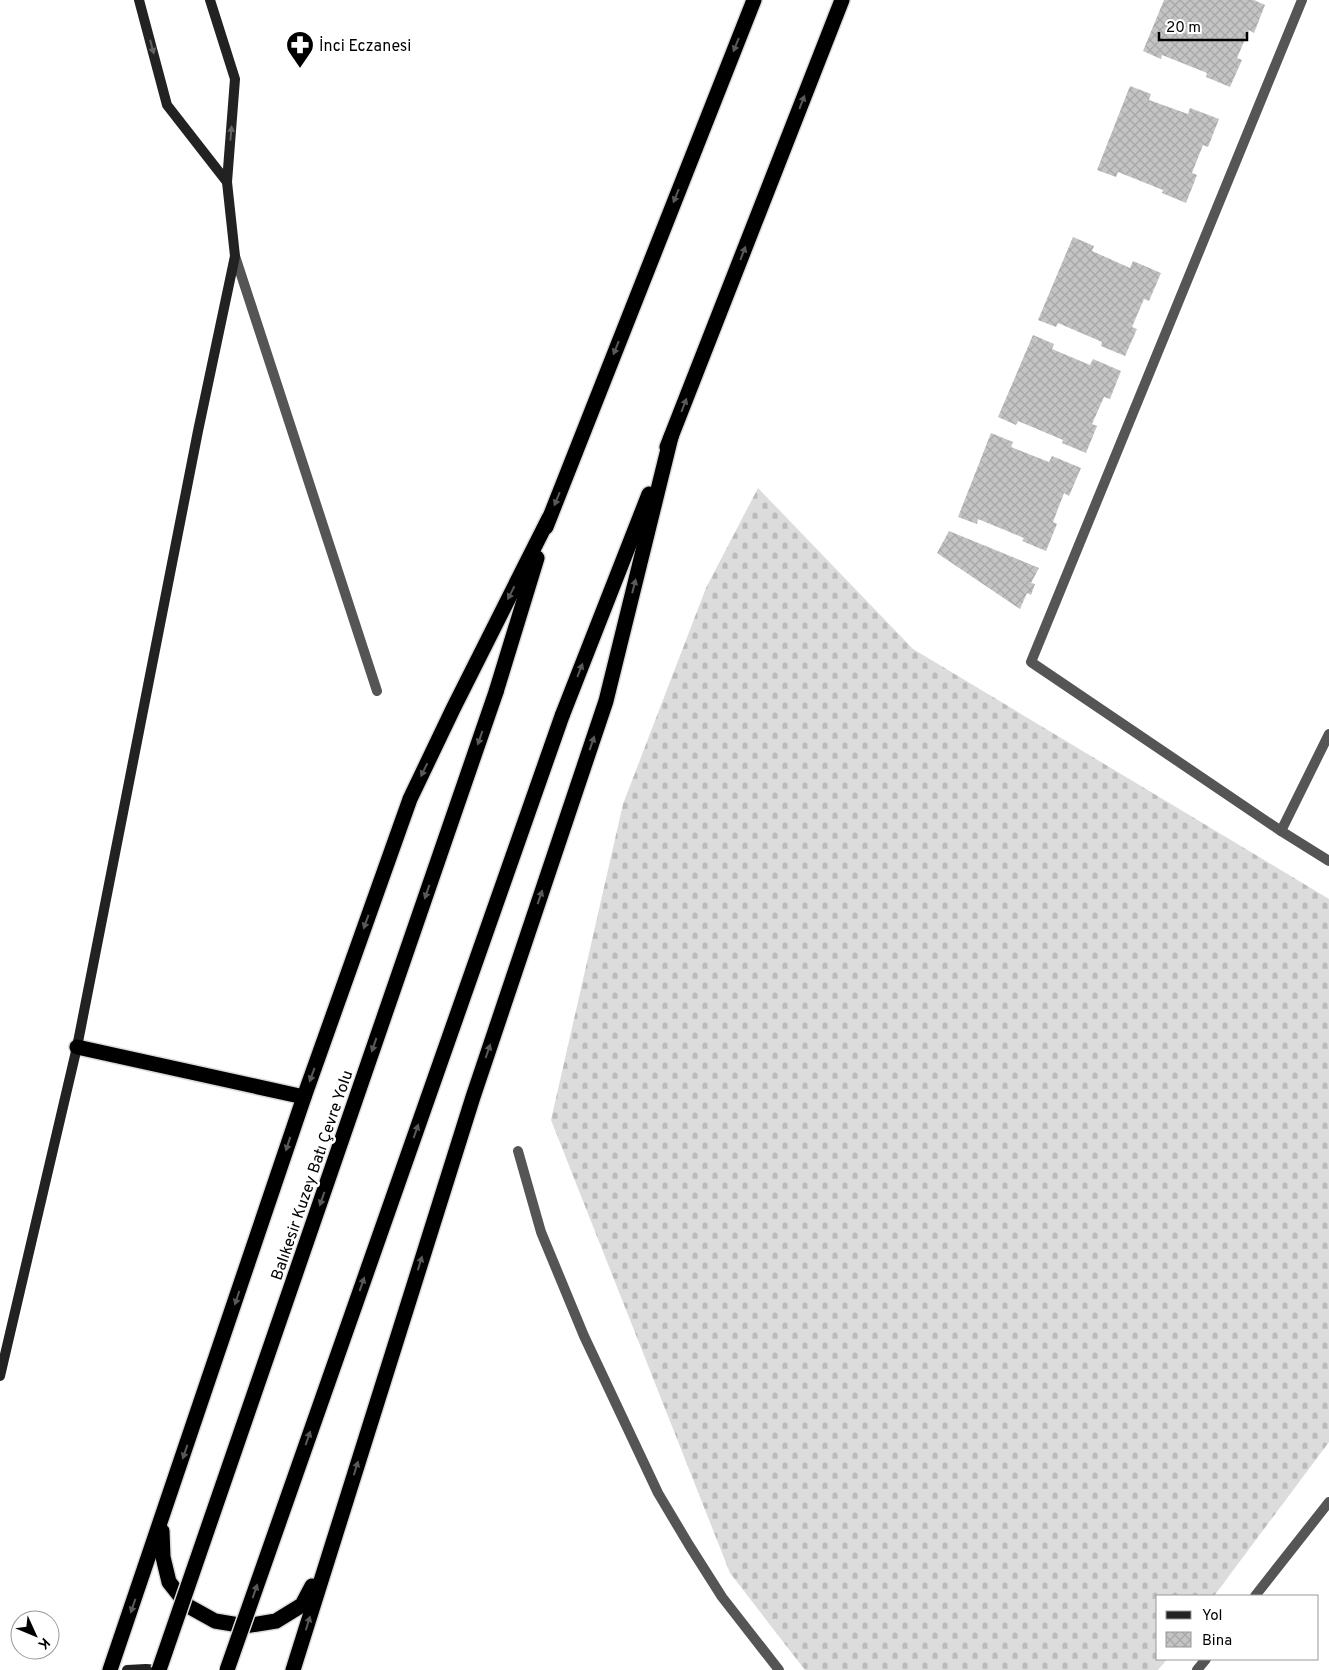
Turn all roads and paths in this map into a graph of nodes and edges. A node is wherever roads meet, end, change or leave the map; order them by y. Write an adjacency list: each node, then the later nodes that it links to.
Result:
1 (139, 0): 6 (main road, one-way to 6)
2 (210, 0): 6 (main road, one-way to 2)
3 (754, 0): 9 (highway, one-way to 9)
4 (842, 0): 8 (highway, one-way to 4)
5 (1302, 0): 12 (street)
6 (227, 182): 7 (main road)
7 (235, 256): 10 (street); 14 (main road)
8 (671, 437): 20 (highway, one-way to 8); 26 (highway, one-way to 8, bridge)
9 (549, 518): 15 (highway, one-way to 15); 25 (highway, Balıkesir Kuzey Batı Çevre Yolu, one-way to 25, bridge)
10 (377, 691)
11 (1329, 734): 12 (street)
12 (1281, 831): 13 (street)
13 (1329, 861)
14 (77, 1047): 15 (highway); 17 (main road)
15 (304, 1097): 19 (highway, one-way to 19)
16 (518, 1151): 28 (street)
17 (0, 1376)
18 (1329, 1502): 21 (street)
19 (162, 1520): 20 (highway); 23 (highway, one-way to 23)
20 (329, 1554): 27 (highway, one-way to 20)
21 (1256, 1595)
22 (1205, 1660): 29 (street)
23 (110, 1670)
24 (127, 1670): 25 (main road)
25 (158, 1670)
26 (227, 1670)
27 (293, 1670)
28 (778, 1670)
29 (1197, 1670)

